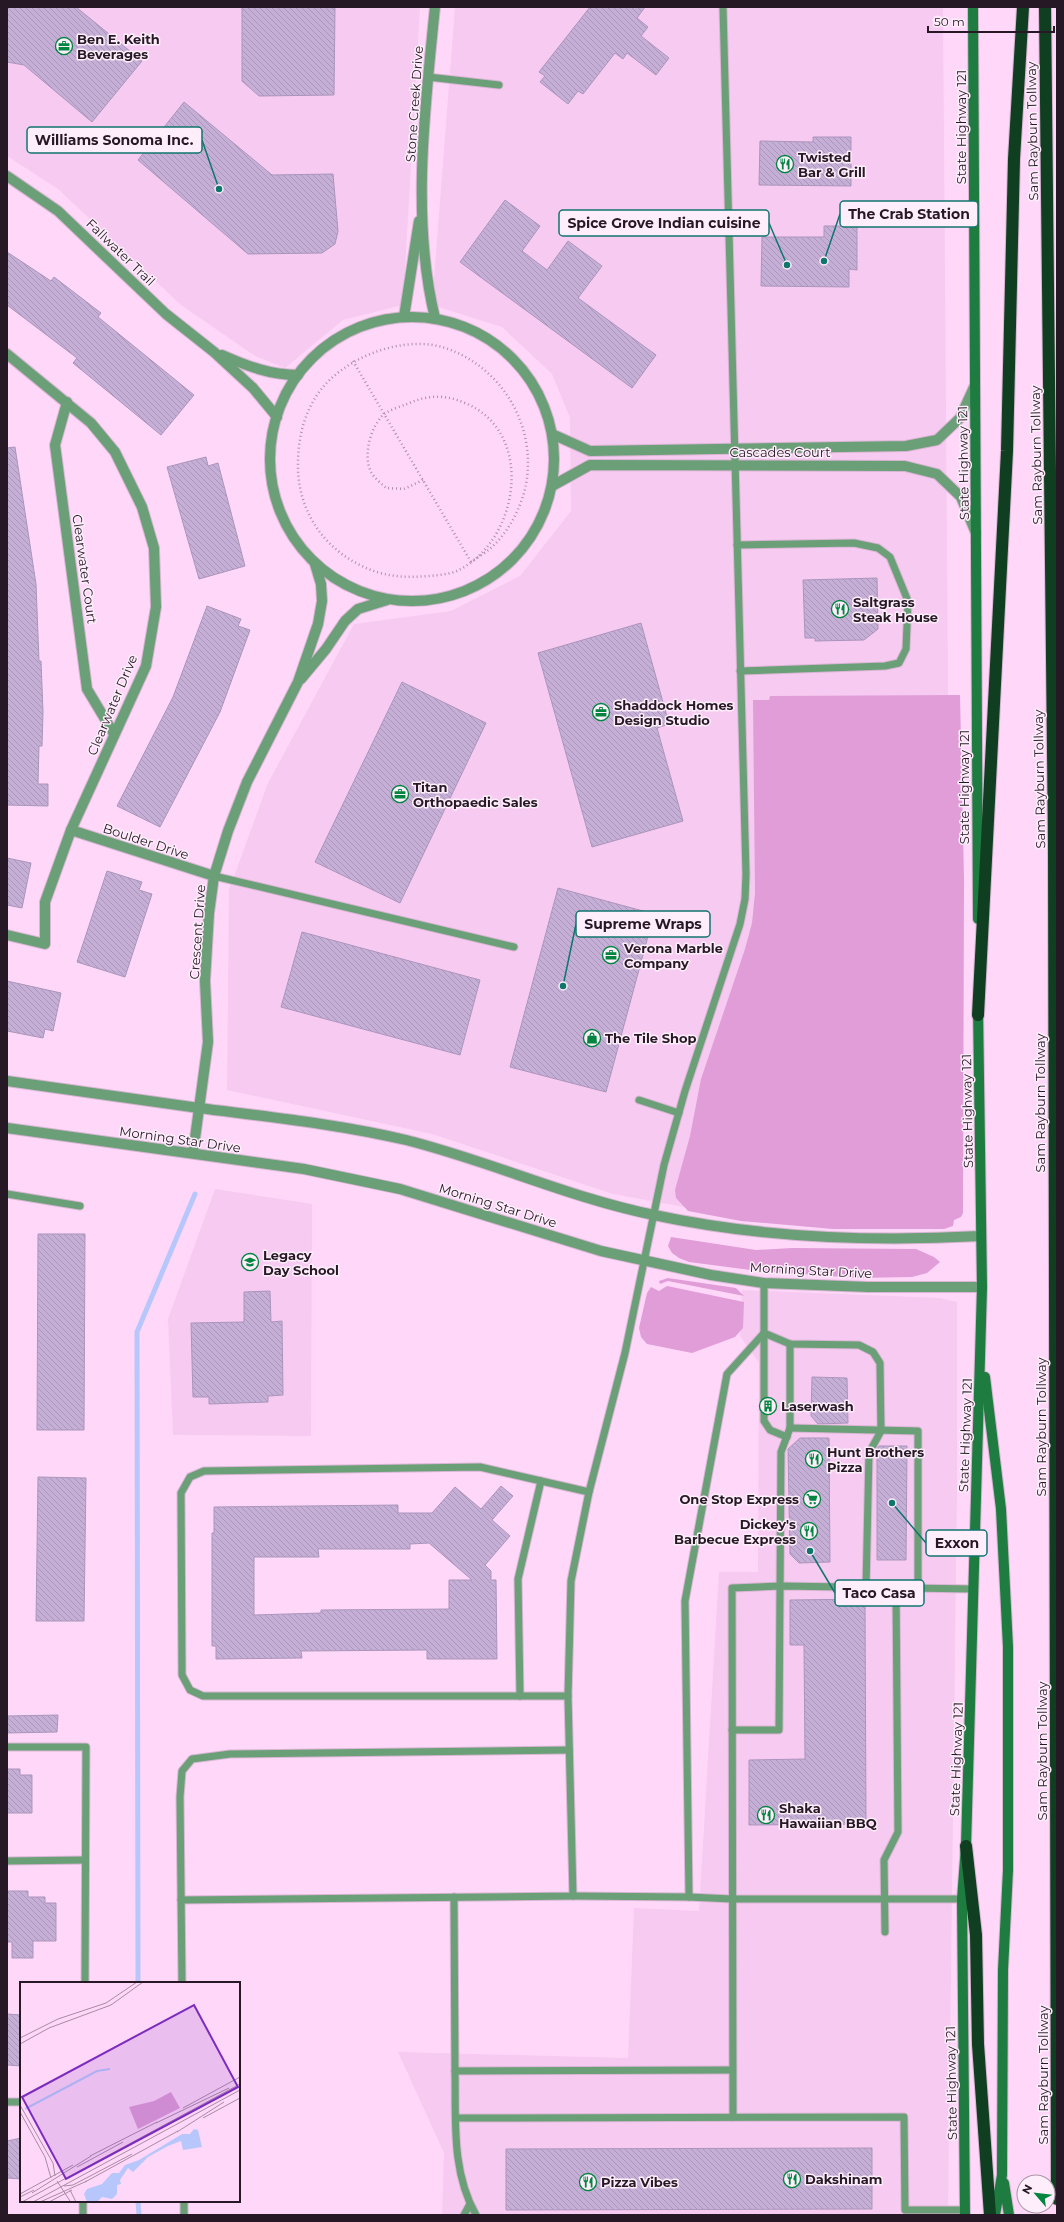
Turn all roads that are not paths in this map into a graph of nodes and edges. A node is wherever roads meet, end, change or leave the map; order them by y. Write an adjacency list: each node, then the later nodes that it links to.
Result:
1 (435, 7): 6 (street, Stone Creek Drive)
2 (723, 7): 19 (lane)
3 (973, 7): 15 (main road, State Highway 121)
4 (1023, 7): 33 (highway)
5 (1044, 7): 85 (highway, Sam Rayburn Tollway)
6 (428, 77): 7 (lane); 9 (street, Stone Creek Drive)
7 (499, 85)
8 (7, 176): 12 (street, Fallwater Trail)
9 (422, 203): 10 (street, Stone Creek Drive); 11 (street, Stone Creek Drive)
10 (404, 317): 11 (street); 14 (street)
11 (435, 318): 18 (street)
12 (214, 352): 14 (street, Fallwater Trail); 17 (street, Fallwater Trail)
13 (7, 354): 16 (street, Clearwater Drive)
14 (298, 375): 17 (street)
15 (975, 385): 19 (street, Cascades Court); 22 (main road, State Highway 121)
16 (67, 402): 28 (street, Clearwater Court); 28 (street, Clearwater Drive)
17 (277, 417): 24 (street)
18 (552, 434): 19 (street, Cascades Court); 21 (street)
19 (734, 449): 20 (lane)
20 (734, 465): 21 (street, Cascades Court); 22 (street, Cascades Court); 23 (lane)
21 (552, 486): 25 (street)
22 (977, 536): 33 (main road, State Highway 121)
23 (737, 546): 26 (lane); 26 (lane)
24 (315, 564): 25 (street); 27 (street, Crescent Drive)
25 (387, 600): 27 (street, Crescent Drive)
26 (740, 671): 37 (lane)
27 (298, 682): 30 (street, Crescent Drive)
28 (114, 734): 29 (street, Clearwater Drive)
29 (71, 830): 30 (street, Boulder Drive); 31 (street, Clearwater Drive)
30 (214, 876): 32 (lane); 36 (street, Crescent Drive)
31 (7, 935)
32 (514, 947)
33 (978, 1016): 43 (main road, State Highway 121)
34 (7, 1081): 36 (street)
35 (639, 1100): 37 (lane)
36 (201, 1108): 39 (street, Crescent Drive); 42 (street)
37 (679, 1113): 42 (lane)
38 (7, 1128): 39 (street, Morning Star Drive)
39 (193, 1154): 44 (street, Morning Star Drive)
40 (7, 1194): 41 (lane)
41 (80, 1206)
42 (653, 1215): 43 (street); 44 (lane)
43 (981, 1236): 46 (main road, State Highway 121)
44 (643, 1261): 45 (street, Morning Star Drive); 54 (lane)
45 (764, 1283): 46 (street, Morning Star Drive); 47 (lane)
46 (982, 1287): 49 (main road, State Highway 121)
47 (764, 1333): 48 (lane); 52 (lane); 70 (lane)
48 (790, 1344): 50 (lane); 51 (lane)
49 (980, 1345): 59 (main road, State Highway 121); 84 (main road)
50 (790, 1428): 51 (lane); 52 (lane)
51 (881, 1431): 56 (lane); 58 (lane)
52 (787, 1437): 55 (lane)
53 (541, 1481): 54 (lane); 60 (lane); 60 (lane)
54 (590, 1492): 61 (lane)
55 (781, 1586): 56 (lane); 62 (lane); 62 (lane)
56 (866, 1588): 57 (lane)
57 (896, 1588): 58 (lane); 72 (lane)
58 (918, 1588): 59 (lane)
59 (973, 1589): 65 (main road, State Highway 121)
60 (520, 1696): 61 (lane)
61 (568, 1696): 64 (lane)
62 (732, 1730): 71 (lane)
63 (7, 1747): 66 (lane)
64 (569, 1750): 68 (lane); 74 (lane)
65 (966, 1846): 73 (main road, State Highway 121); 95 (highway)
66 (85, 1860): 67 (lane); 76 (lane)
67 (7, 1861)
68 (573, 1896): 69 (lane); 70 (lane)
69 (454, 1897): 74 (lane); 79 (lane)
70 (688, 1897): 71 (lane)
71 (732, 1899): 72 (lane); 78 (lane)
72 (884, 1899): 73 (lane); 75 (lane)
73 (962, 1899): 90 (main road, State Highway 121)
74 (181, 1900): 77 (lane)
75 (885, 1932)
76 (84, 1982)
77 (182, 1982)
78 (732, 2070): 79 (lane); 82 (lane)
79 (455, 2071): 83 (lane)
80 (7, 2102): 81 (lane)
81 (20, 2102)
82 (732, 2117): 83 (lane); 89 (lane)
83 (456, 2118): 88 (lane)
84 (1002, 2175): 96 (main road); 97 (main road)
85 (1057, 2198)
86 (83, 2202): 91 (lane)
87 (184, 2202): 92 (lane)
88 (470, 2204): 93 (lane); 94 (lane)
89 (903, 2212): 90 (lane)
90 (965, 2212)
91 (83, 2215)
92 (184, 2215)
93 (464, 2215)
94 (476, 2215)
95 (990, 2215)
96 (995, 2215)
97 (1009, 2215)

